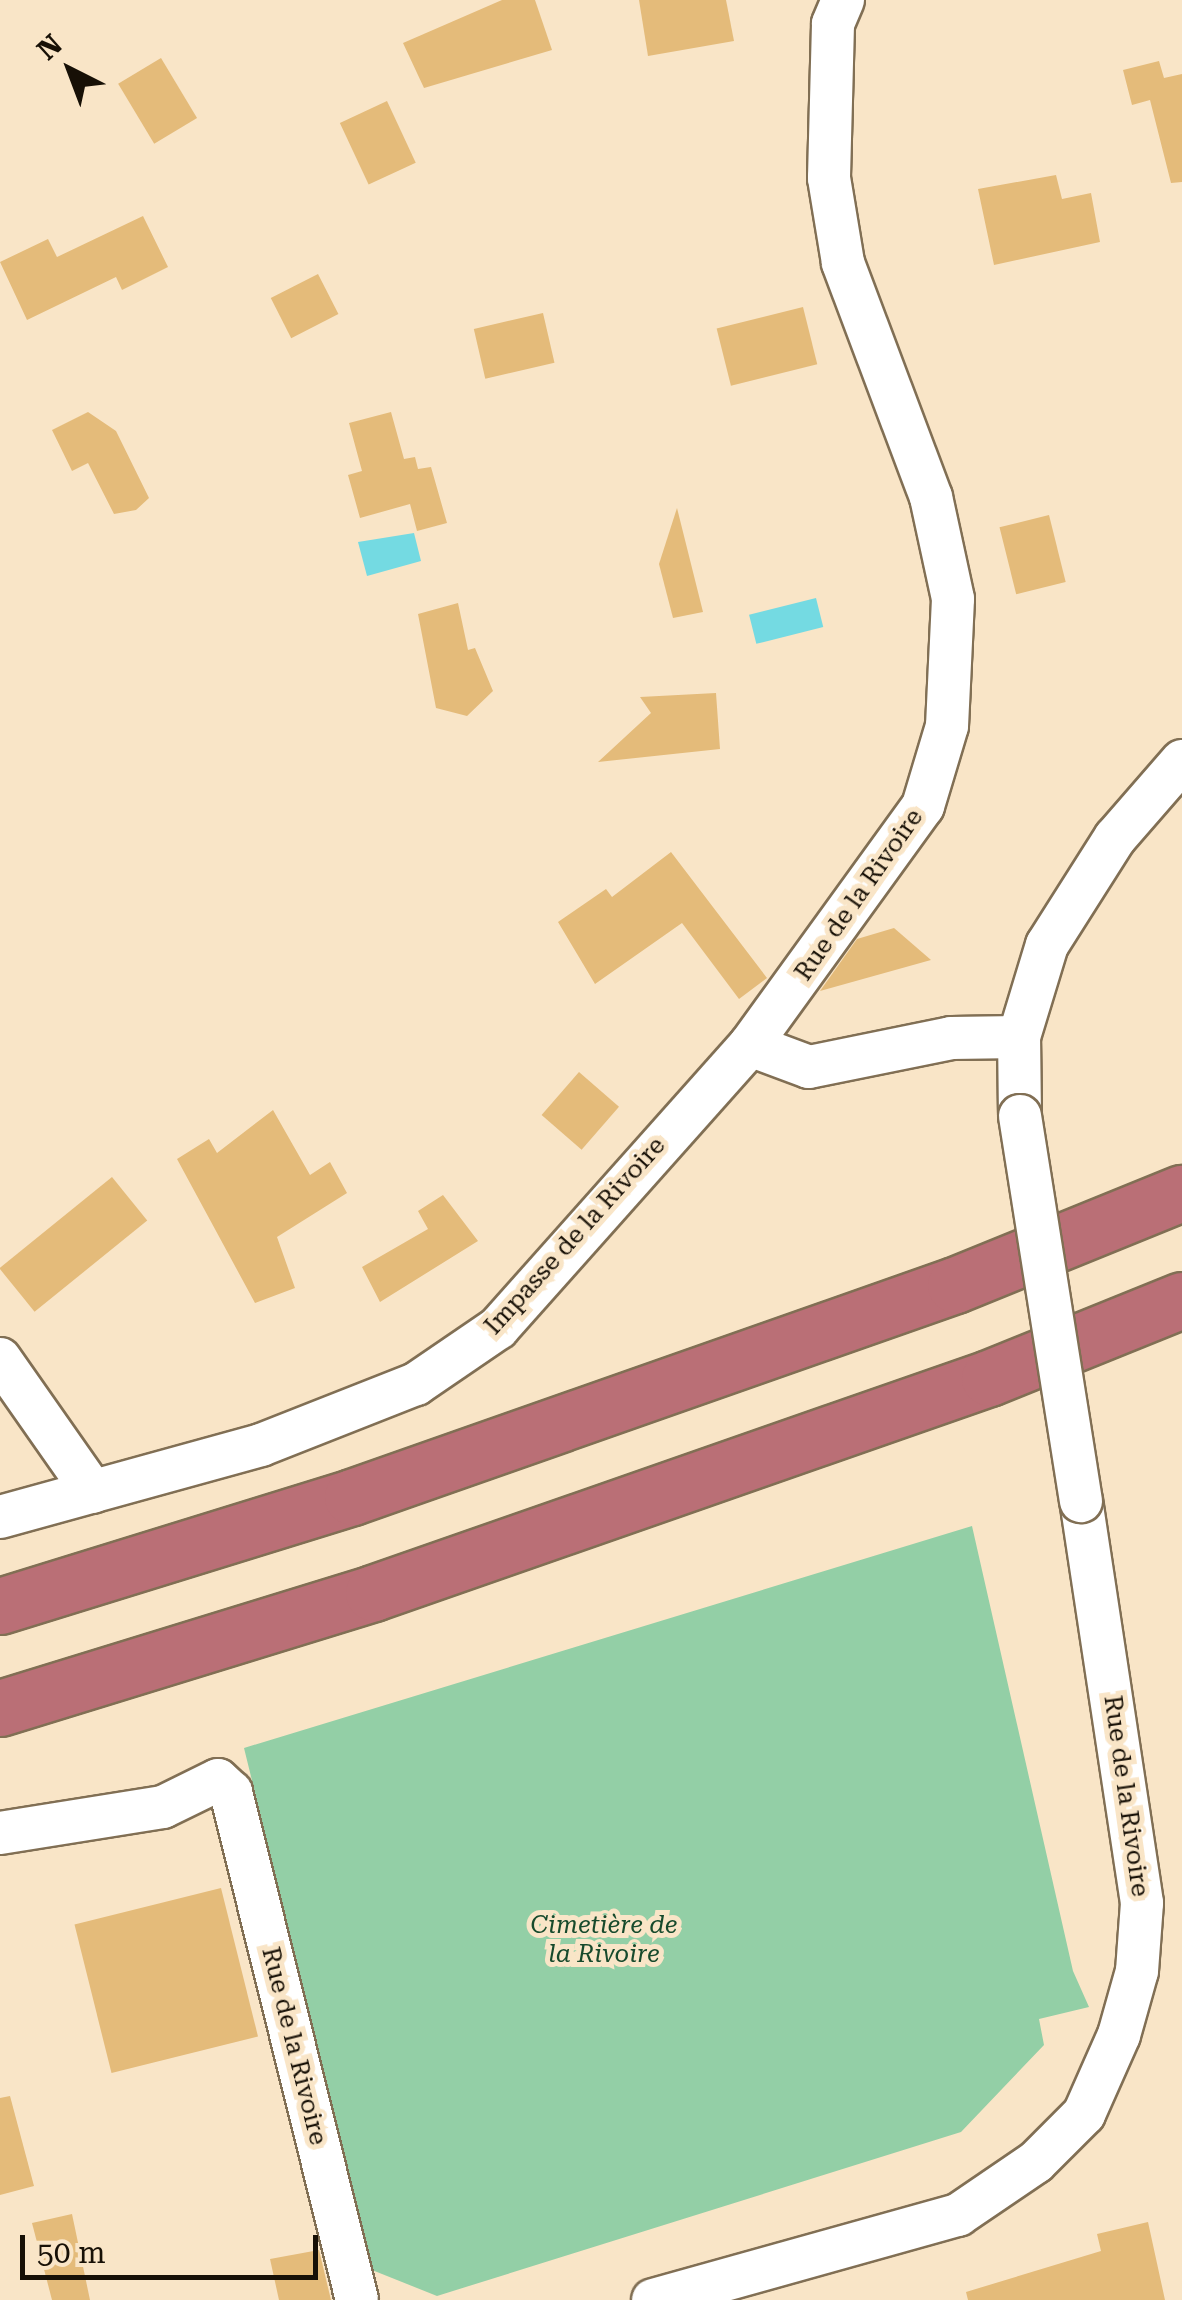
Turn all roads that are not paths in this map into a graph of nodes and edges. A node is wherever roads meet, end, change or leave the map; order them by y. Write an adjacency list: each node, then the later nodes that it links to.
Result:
1 (843, 0): 4 (street, Rue de la Rivoire)
2 (1182, 761): 3 (street, Rue de la Rivoire)
3 (1018, 1038): 4 (street); 14 (street, Rue de la Rivoire, bridge)
4 (750, 1045): 8 (street, Impasse de la Rivoire)
5 (1182, 1193): 10 (highway)
6 (1182, 1300): 11 (highway)
7 (0, 1359): 8 (street)
8 (93, 1492): 9 (street, Impasse de la Rivoire)
9 (0, 1517)
10 (0, 1606)
11 (0, 1708)
12 (0, 1833): 13 (street, Rue de la Rivoire)
13 (357, 2300)
14 (653, 2300)

